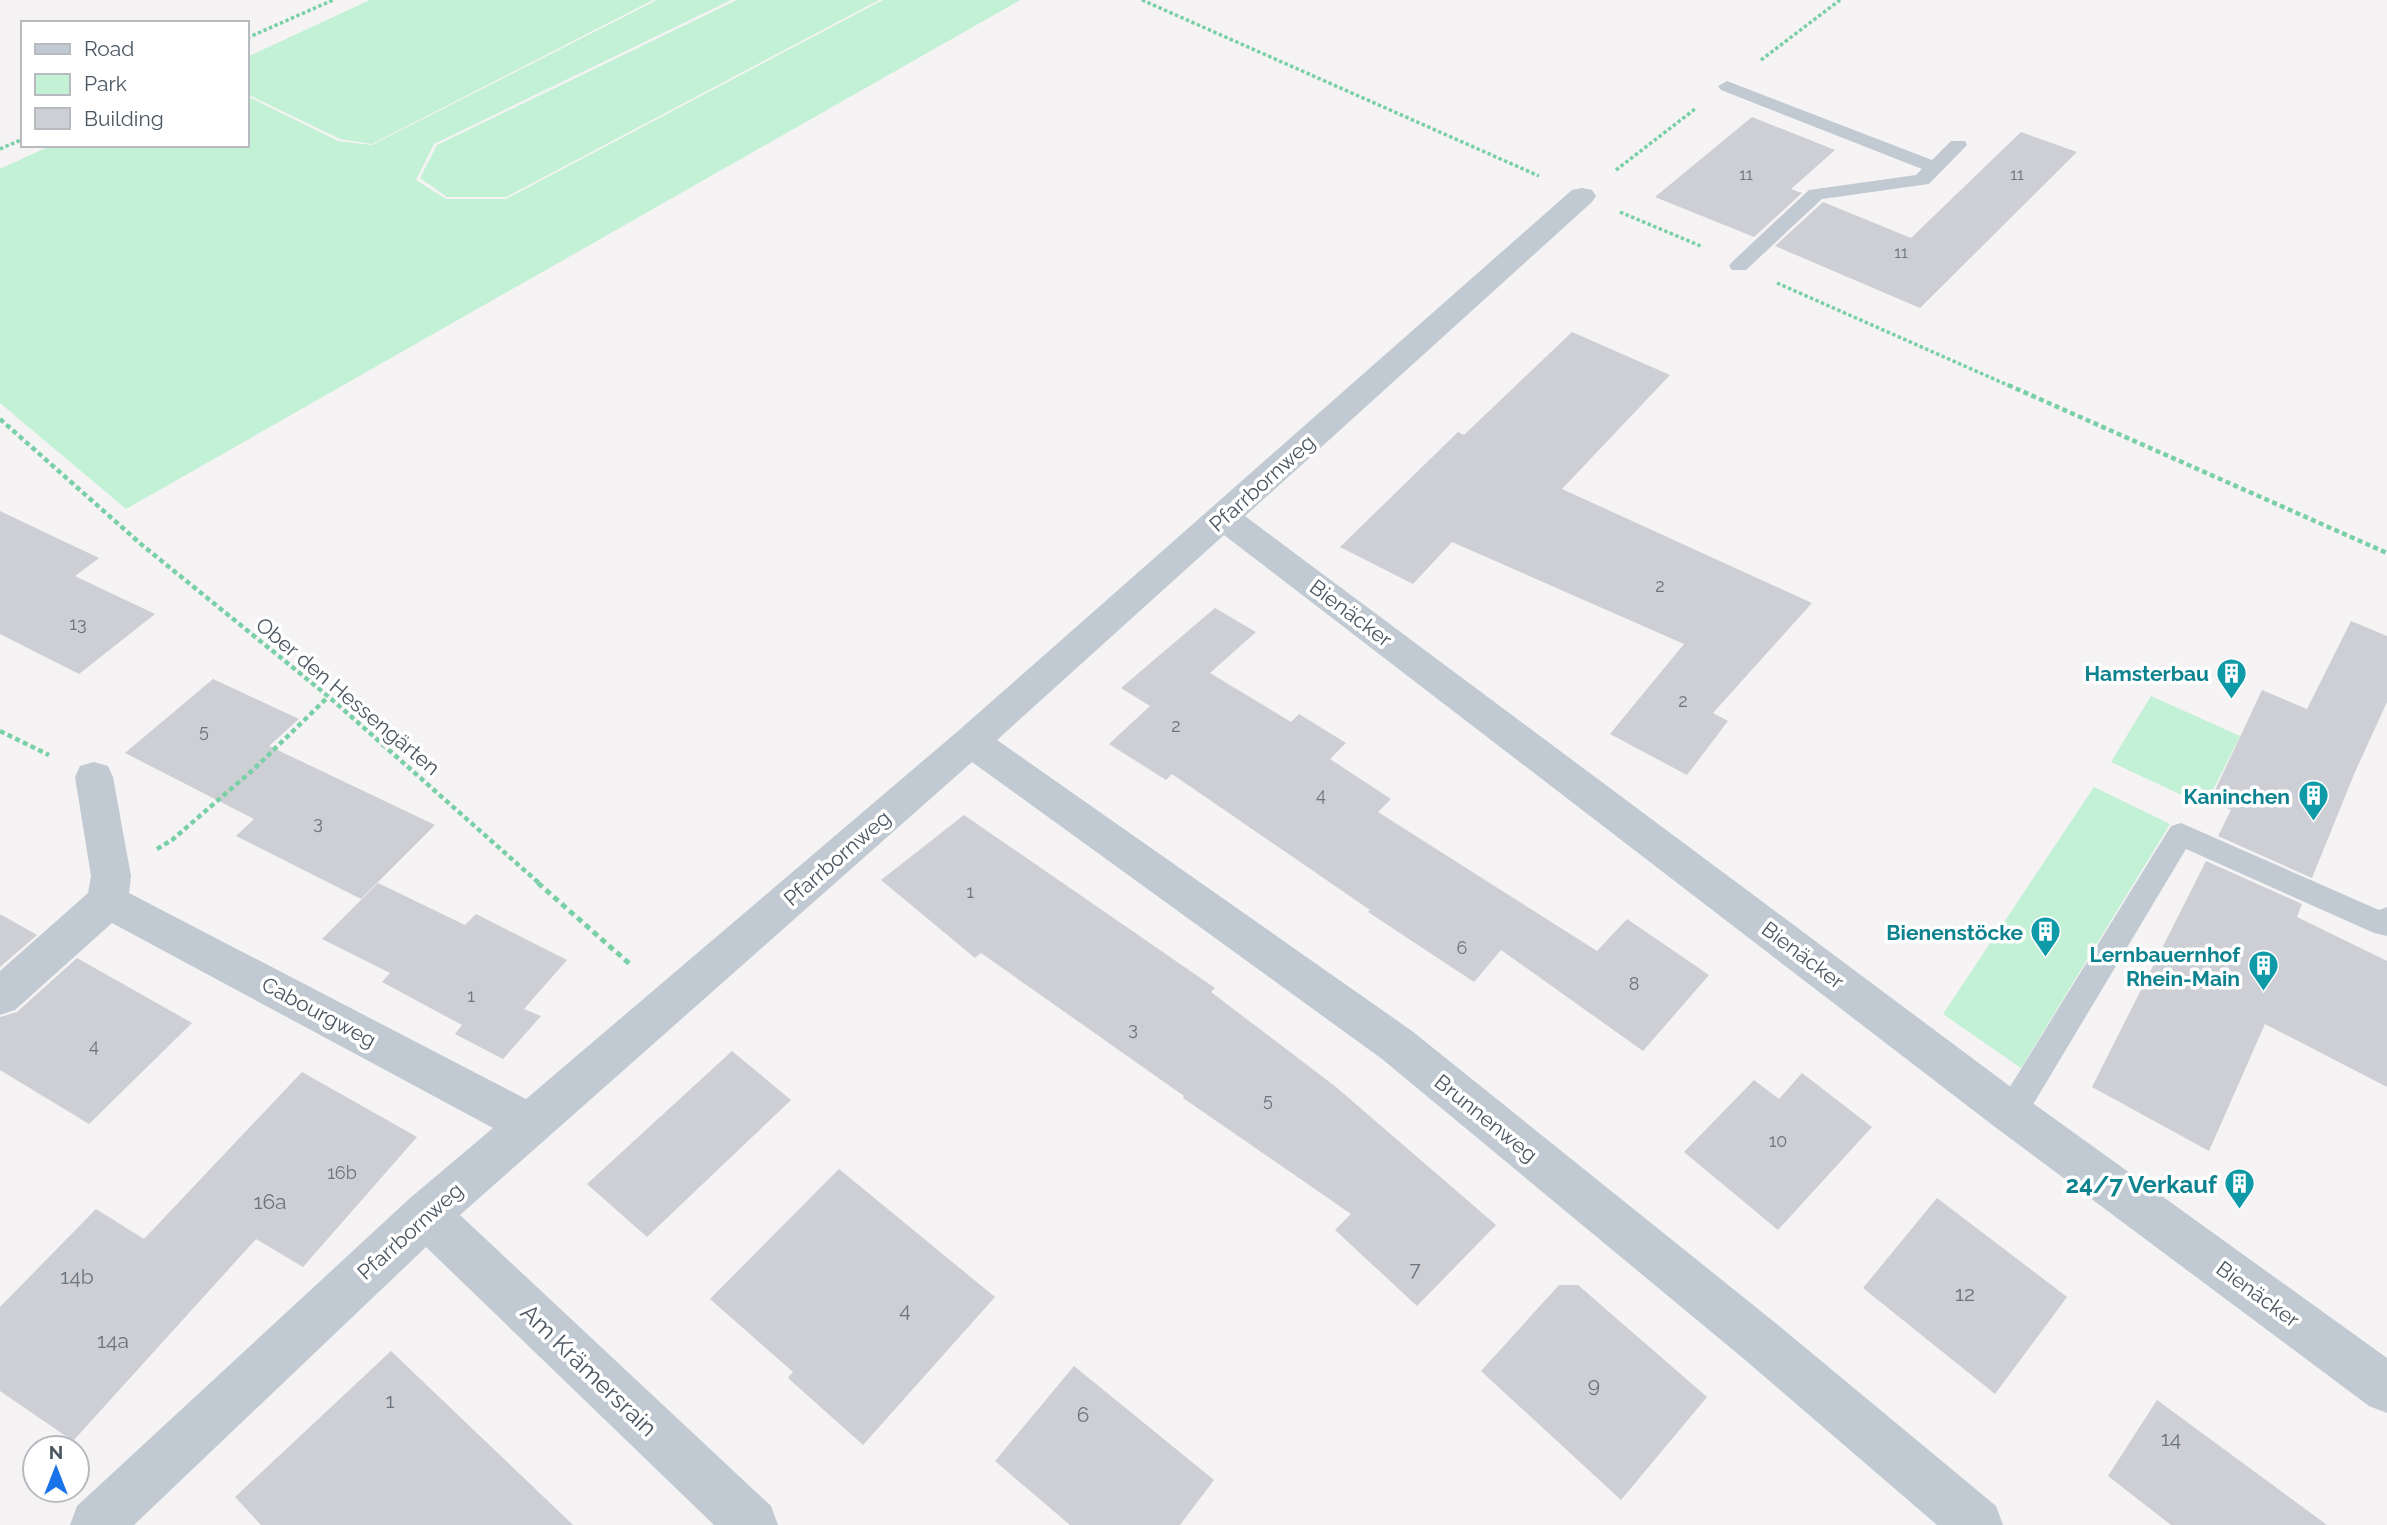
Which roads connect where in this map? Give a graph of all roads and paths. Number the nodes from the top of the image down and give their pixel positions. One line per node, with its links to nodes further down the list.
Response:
1 (333, 0): 3 (path)
2 (1143, 0): 9 (path)
3 (248, 38)
4 (1727, 86): 8 (lane)
5 (21, 139): 7 (path)
6 (1958, 145): 8 (lane)
7 (0, 149)
8 (1935, 168): 10 (lane)
9 (1582, 196): 10 (path); 12 (street, Pfarrbornweg)
10 (1738, 266): 13 (path)
11 (0, 419): 14 (path, Ober den Hessengärten)
12 (1224, 517): 15 (street, Pfarrbornweg); 21 (street, Bienäcker)
13 (2387, 553)
14 (328, 696): 17 (path); 20 (path, Ober den Hessengärten)
15 (971, 741): 20 (street, Pfarrbornweg); 27 (street, Brunnenweg)
16 (94, 777): 17 (street)
17 (109, 888): 19 (street); 22 (street, Cabourgweg)
18 (2387, 919): 21 (lane)
19 (0, 997)
20 (673, 1000): 22 (street, Pfarrbornweg)
21 (2011, 1112): 24 (street, Bienäcker)
22 (530, 1124): 23 (street, Pfarrbornweg)
23 (426, 1215): 25 (street, Pfarrbornweg); 26 (street, Am Krämersrain)
24 (2387, 1388)
25 (96, 1525)
26 (752, 1525)
27 (1977, 1525)

